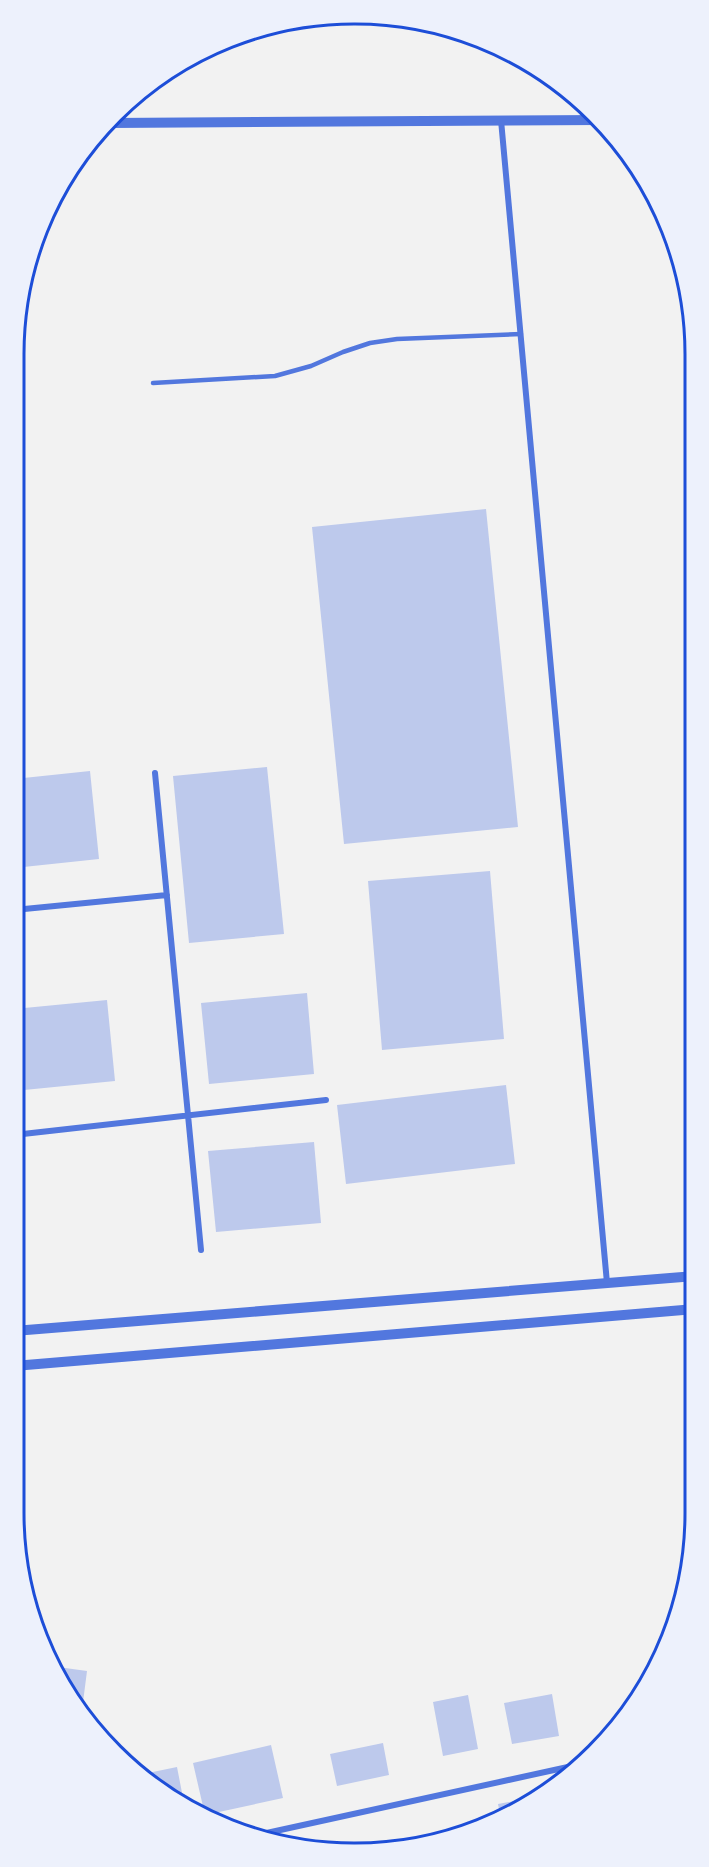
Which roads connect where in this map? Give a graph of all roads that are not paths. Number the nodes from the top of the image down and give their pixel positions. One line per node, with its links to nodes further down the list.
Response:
1 (501, 120): 2 (street); 3 (street); 4 (street)
2 (587, 120)
3 (119, 123)
4 (521, 334): 5 (lane); 14 (street)
5 (153, 383)
6 (155, 773): 7 (street)
7 (167, 896): 8 (street); 10 (street)
8 (24, 909)
9 (326, 1100): 10 (street)
10 (188, 1116): 11 (street); 12 (street)
11 (24, 1134)
12 (201, 1251)
13 (685, 1277): 14 (street)
14 (608, 1283): 16 (street)
15 (685, 1310): 17 (street)
16 (24, 1330)
17 (24, 1365)
18 (564, 1768): 19 (street)
19 (270, 1832)

